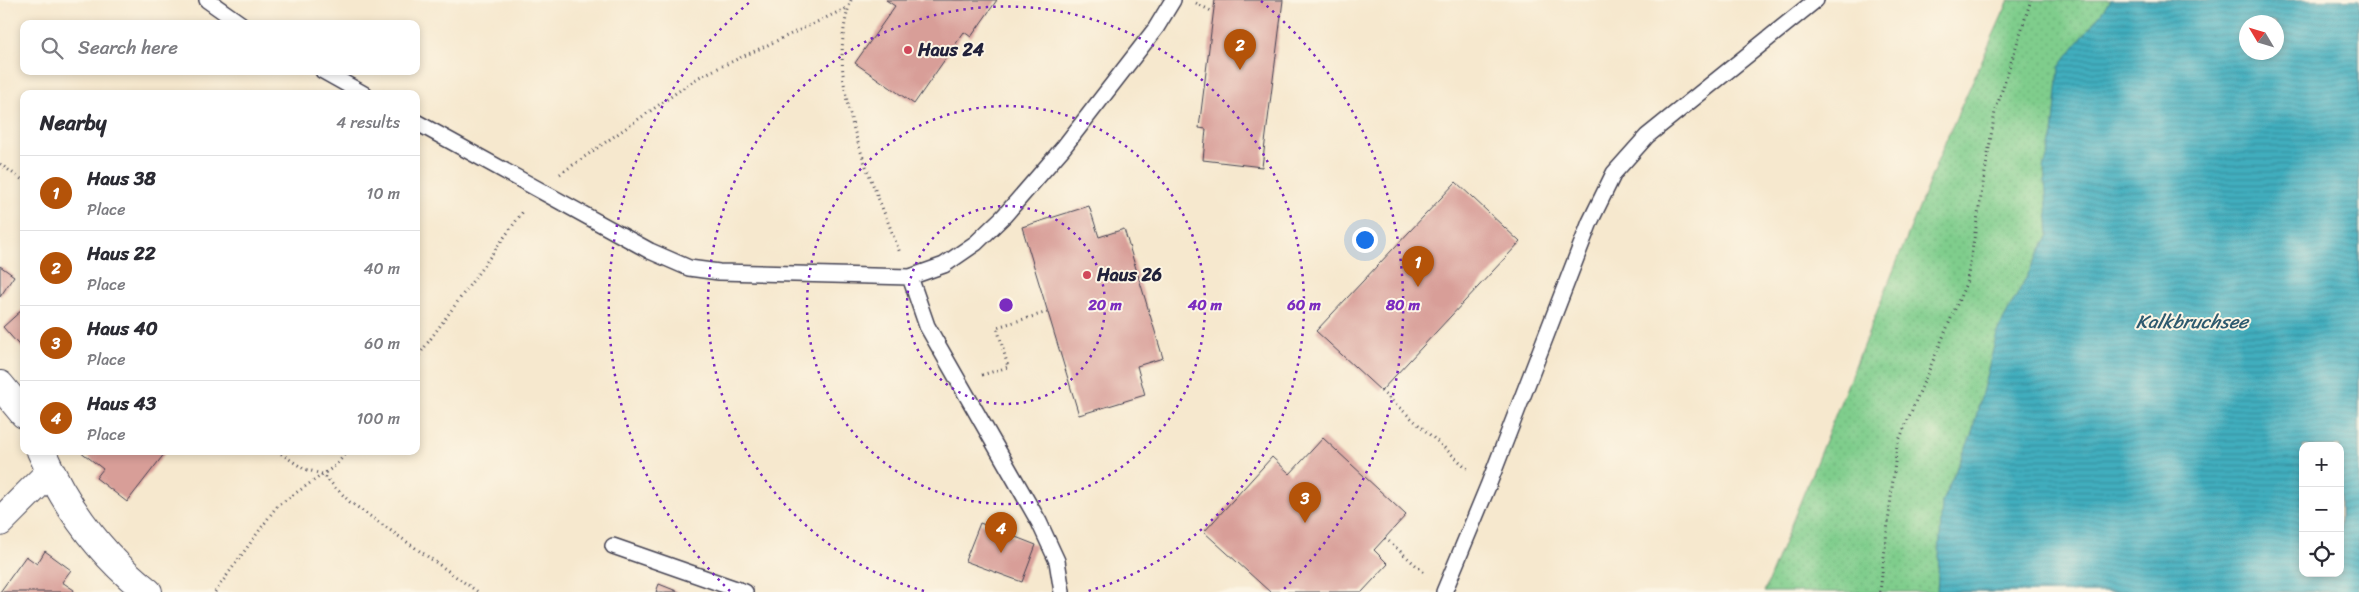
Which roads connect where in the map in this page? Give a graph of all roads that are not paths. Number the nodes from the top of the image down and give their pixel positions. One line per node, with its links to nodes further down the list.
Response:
1 (207, 0): 4 (lane)
2 (1173, 0): 8 (lane)
3 (1816, 0): 14 (lane)
4 (235, 20)
5 (330, 75): 6 (lane)
6 (357, 90)
7 (420, 124): 8 (lane)
8 (910, 276): 17 (lane)
9 (0, 385): 10 (street)
10 (20, 409)
11 (46, 462): 12 (street); 15 (street)
12 (0, 522)
13 (613, 546): 16 (lane)
14 (1444, 591)
15 (148, 592)
16 (745, 592)
17 (1062, 592)

